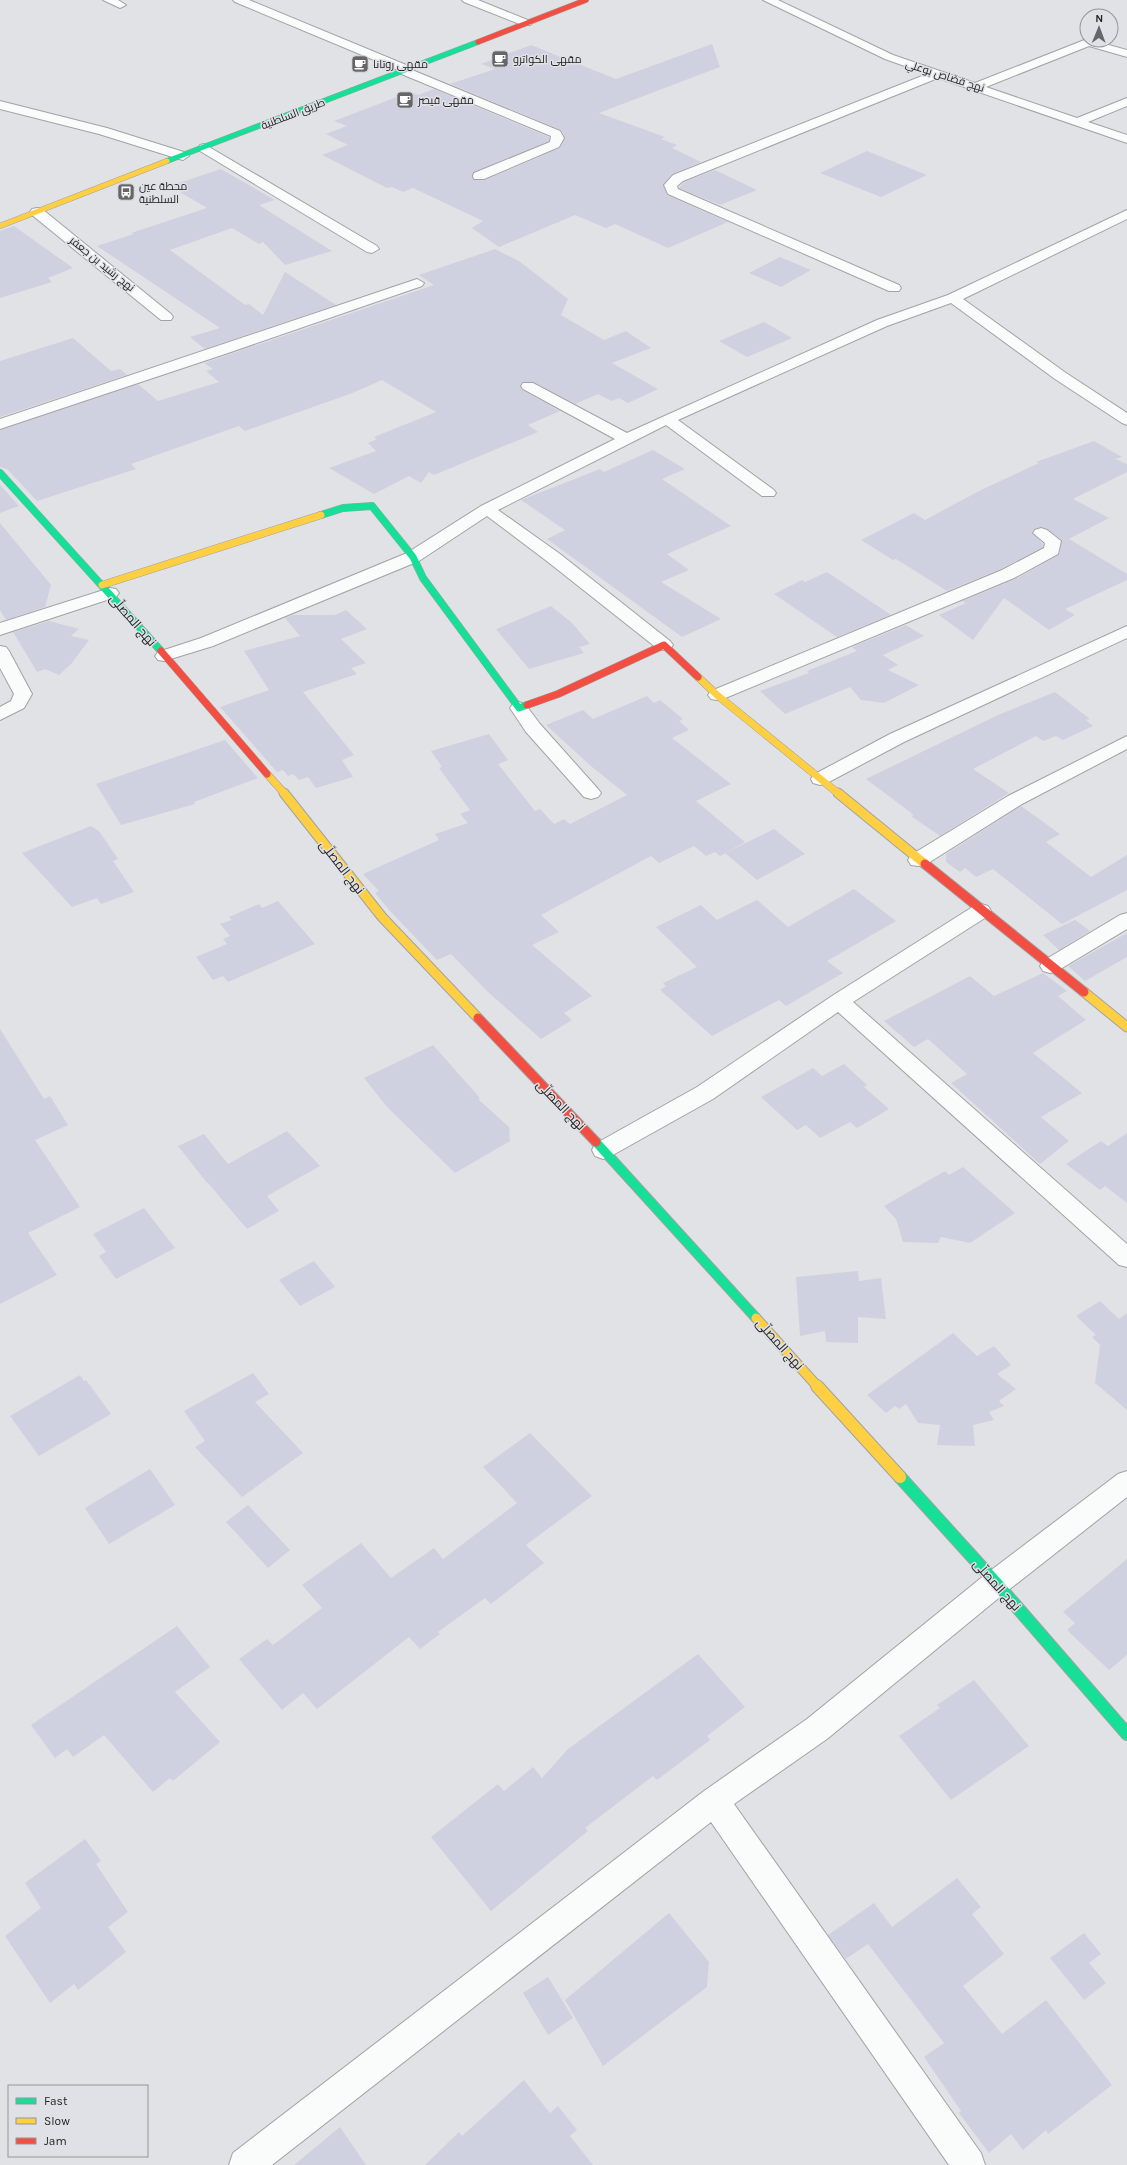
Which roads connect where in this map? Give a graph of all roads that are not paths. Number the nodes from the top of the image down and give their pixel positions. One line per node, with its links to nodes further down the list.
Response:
1 (109, 0): 6 (street)
2 (239, 0): 9 (street)
3 (468, 0): 7 (street)
4 (586, 0): 7 (street, طريق السلطنية)
5 (769, 0): 10 (street, نهج قصّاص بوعلي)
6 (120, 5)
7 (526, 23): 9 (street, طريق السلطنية)
8 (1127, 54): 11 (street)
9 (405, 70): 16 (street, طريق السلطنية); 18 (street)
10 (937, 74): 11 (street, نهج قصّاص بوعلي); 24 (street)
11 (977, 86): 14 (street, نهج قصّاص بوعلي)
12 (1127, 102): 14 (street)
13 (0, 105): 17 (street)
14 (1079, 121): 15 (street, نهج قصّاص بوعلي)
15 (1127, 139)
16 (204, 148): 17 (street, طريق السلطنية); 22 (street)
17 (183, 156): 19 (street, طريق السلطنية)
18 (479, 176)
19 (37, 212): 21 (street, طريق السلطنية); 26 (street, نهج رشيد بن جعفر)
20 (1127, 214): 25 (street)
21 (0, 226)
22 (372, 249)
23 (417, 283): 30 (street)
24 (894, 288)
25 (953, 298): 28 (street); 29 (street)
26 (166, 317)
27 (528, 386): 31 (street)
28 (667, 419): 31 (street); 33 (street)
29 (1127, 420)
30 (0, 424)
31 (626, 439): 34 (street)
32 (0, 473): 37 (street, نهج المصلّى)
33 (768, 493)
34 (487, 509): 36 (street); 40 (street)
35 (1041, 533): 43 (street)
36 (413, 557): 37 (street); 42 (street); 44 (street)
37 (106, 589): 38 (street); 42 (street, نهج المصلّى)
38 (0, 630)
39 (1127, 631): 47 (street)
40 (664, 646): 43 (street); 44 (street)
41 (0, 651): 45 (street)
42 (164, 656): 55 (street, نهج المصلّى)
43 (717, 694): 47 (street)
44 (519, 708): 48 (street)
45 (0, 714)
46 (1127, 742): 49 (street)
47 (820, 779): 49 (street)
48 (591, 793)
49 (918, 860): 50 (street)
50 (981, 911): 52 (street); 53 (street)
51 (1127, 920): 52 (street)
52 (1050, 966): 54 (street)
53 (839, 1001): 55 (street); 56 (street)
54 (1127, 1027)
55 (603, 1150): 58 (street, نهج المصلّى)
56 (1127, 1258)
57 (1127, 1482): 58 (street)
58 (996, 1583): 59 (street, نهج المصلّى); 60 (street)
59 (1127, 1734)
60 (714, 1801): 61 (street); 62 (street)
61 (245, 2165)
62 (969, 2165)

